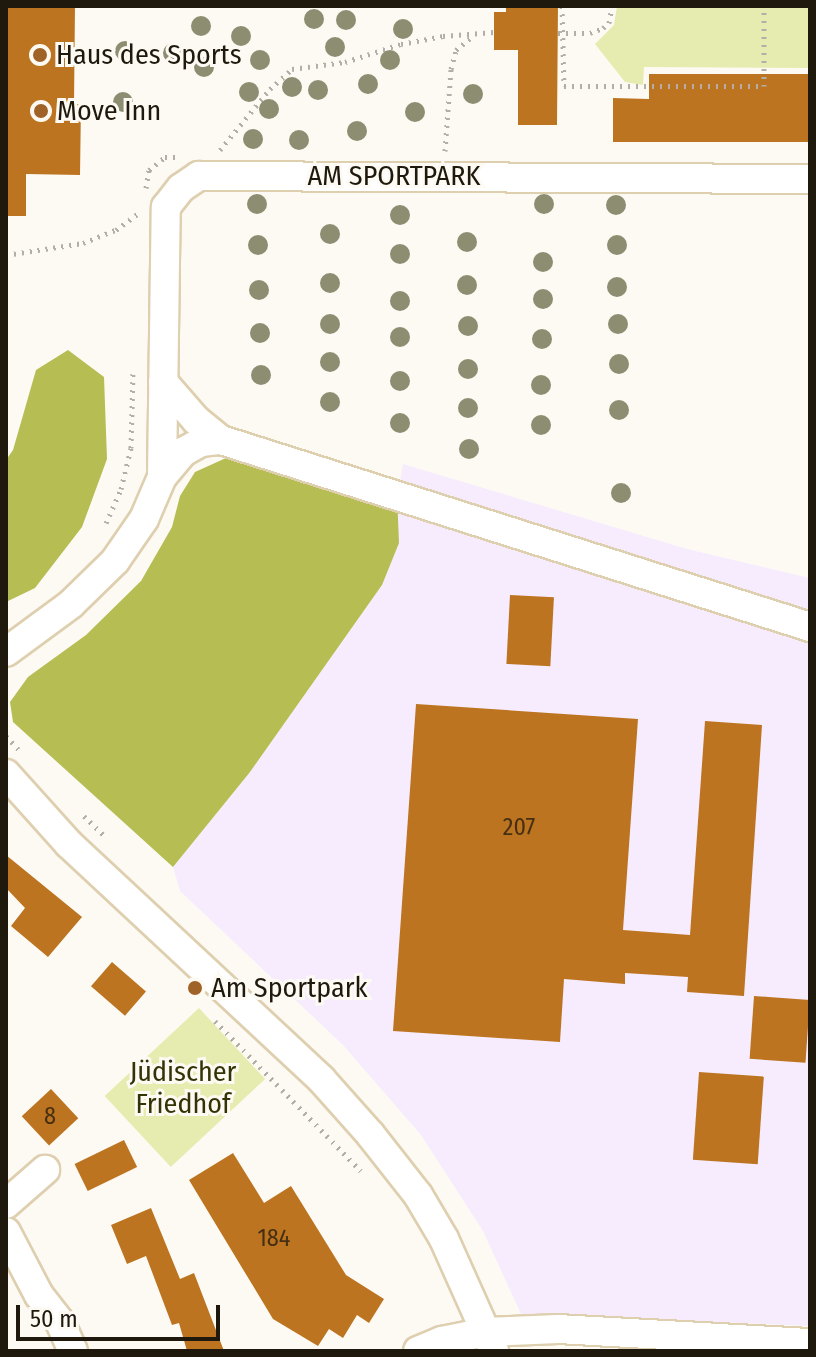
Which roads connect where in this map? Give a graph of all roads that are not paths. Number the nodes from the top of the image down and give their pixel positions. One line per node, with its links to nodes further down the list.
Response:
1 (810, 179): 2 (street, AM SPORTPARK)
2 (163, 382): 3 (street); 4 (street, AM SPORTPARK)
3 (221, 440): 4 (street, AM SPORTPARK); 5 (street)
4 (162, 477): 6 (street, AM SPORTPARK)
5 (810, 627)
6 (6, 652)
7 (6, 774): 11 (street)
8 (45, 1170): 9 (street)
9 (6, 1204)
10 (6, 1232): 14 (street)
11 (490, 1342): 13 (street); 15 (street)
12 (810, 1343): 13 (street)
13 (729, 1344)
14 (73, 1351)
15 (418, 1351)

